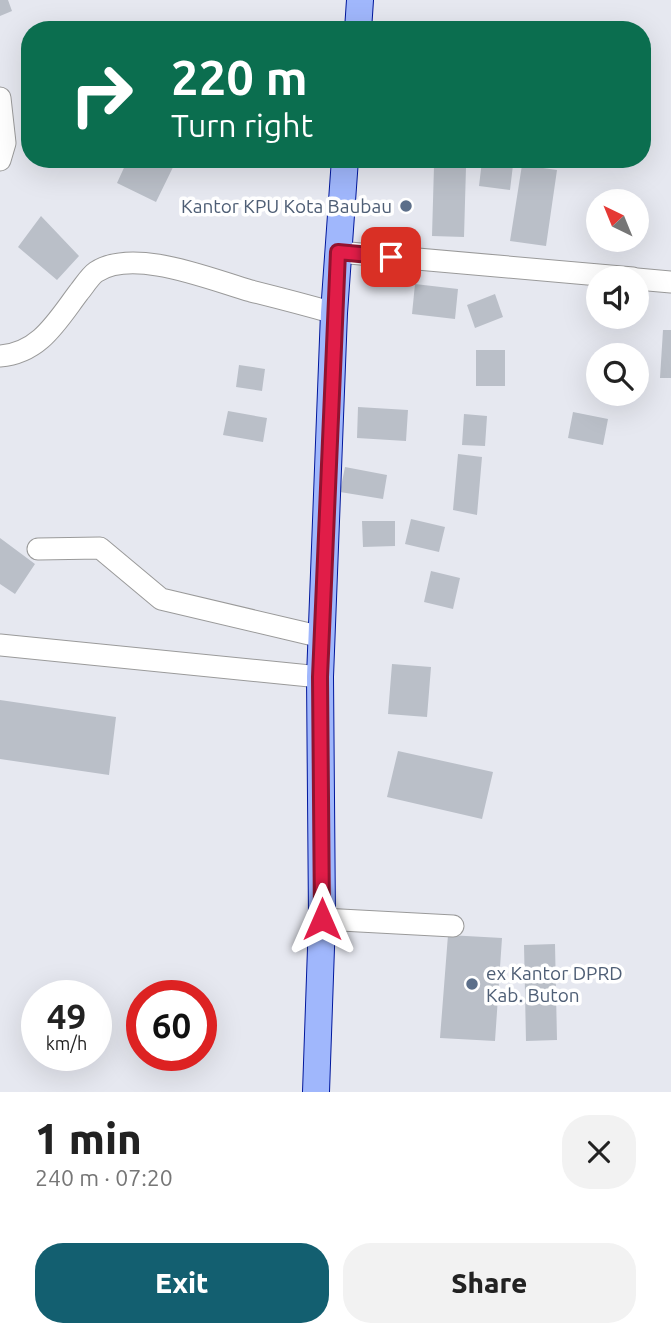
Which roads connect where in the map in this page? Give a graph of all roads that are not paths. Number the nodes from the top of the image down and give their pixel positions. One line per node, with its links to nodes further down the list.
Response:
1 (360, 0): 2 (main road)
2 (359, 21)
3 (0, 98): 4 (street)
4 (0, 160)
5 (344, 168): 6 (main road)
6 (338, 252): 7 (street); 10 (main road)
7 (586, 274)
8 (649, 280): 9 (street)
9 (671, 282)
10 (334, 313): 11 (street); 13 (main road)
11 (0, 356)
12 (38, 549): 13 (street)
13 (322, 638): 15 (main road)
14 (0, 645): 15 (street)
15 (320, 677): 16 (main road)
16 (322, 919): 17 (street); 18 (main road)
17 (453, 926)
18 (316, 1092)

